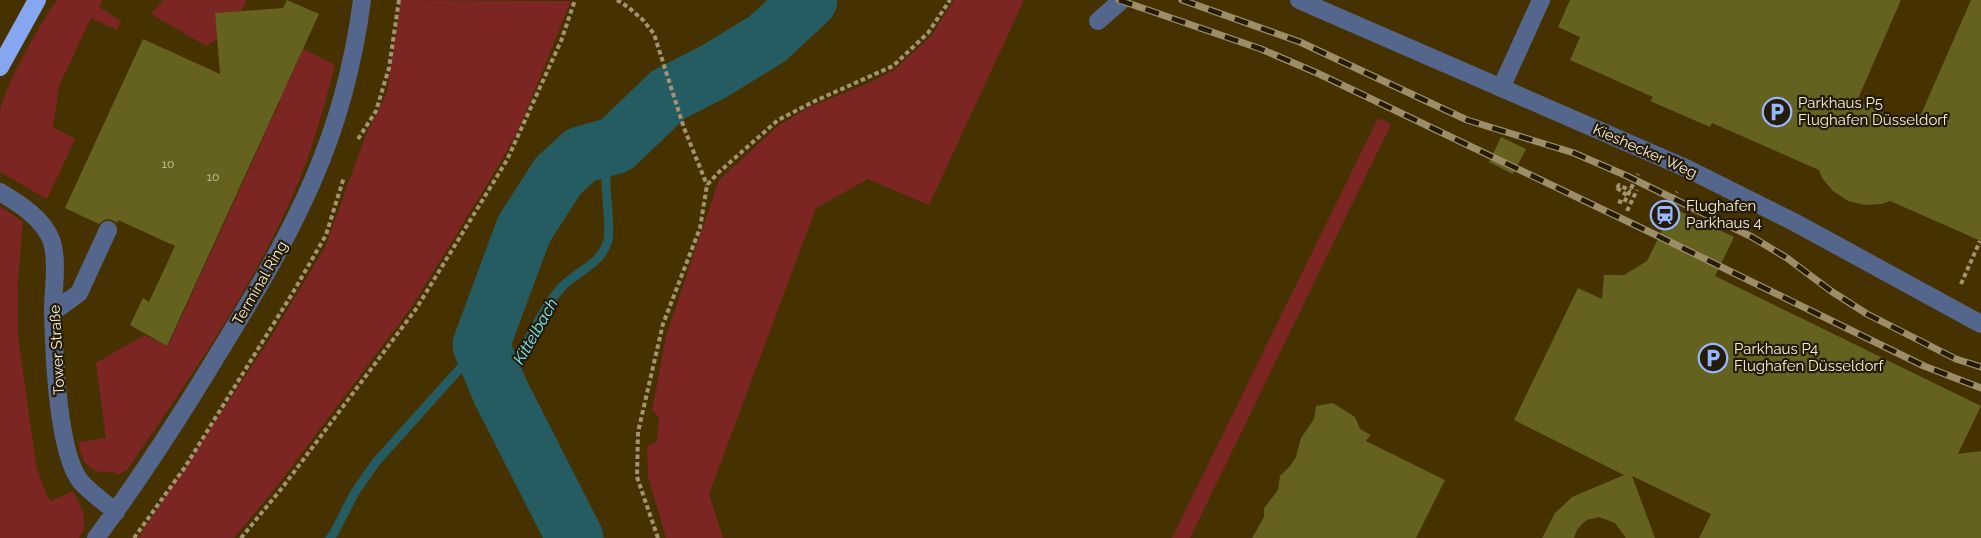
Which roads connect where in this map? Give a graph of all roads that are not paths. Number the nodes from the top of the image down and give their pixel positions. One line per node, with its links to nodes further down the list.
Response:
1 (37, 0): 7 (highway)
2 (362, 0): 13 (street, Terminal Ring)
3 (1122, 0): 6 (street)
4 (1540, 0): 8 (street)
5 (1308, 2): 8 (street, Kieshecker Weg)
6 (1098, 21)
7 (0, 67)
8 (1501, 88): 12 (street, Kieshecker Weg)
9 (0, 192): 11 (street, Tower Straße)
10 (108, 230): 11 (street)
11 (53, 312): 13 (street, Tower Straße)
12 (1981, 324)
13 (116, 512): 14 (street, Terminal Ring)
14 (96, 538)

